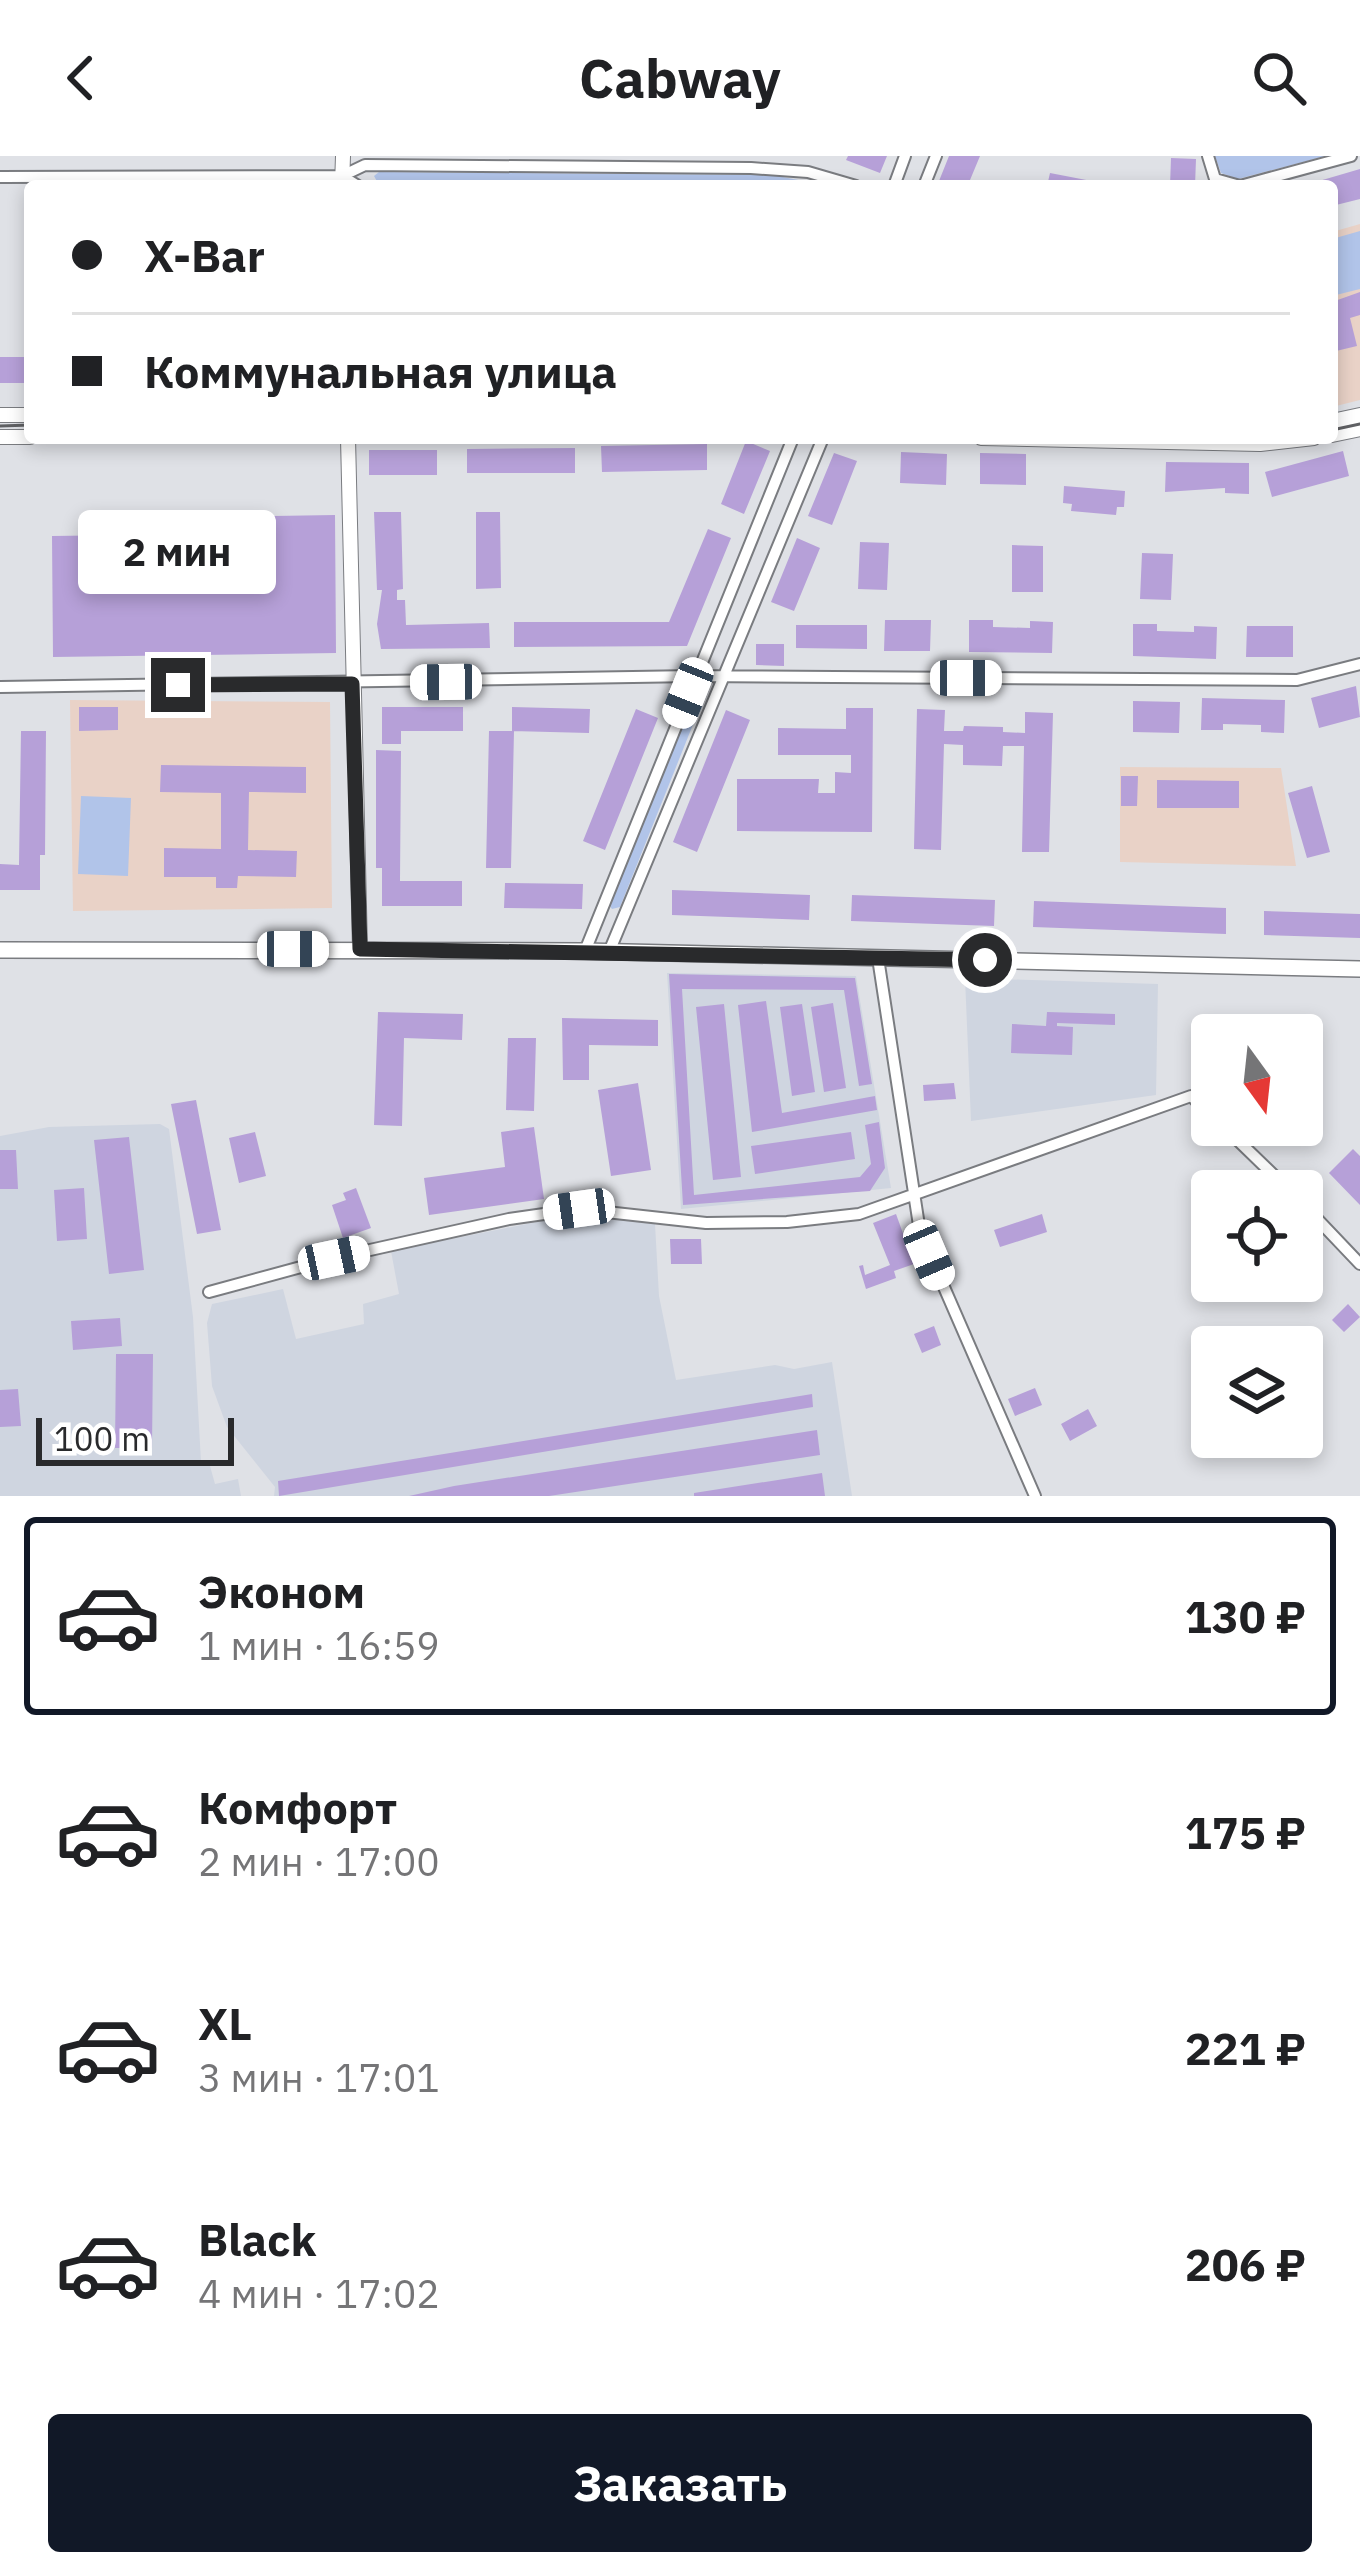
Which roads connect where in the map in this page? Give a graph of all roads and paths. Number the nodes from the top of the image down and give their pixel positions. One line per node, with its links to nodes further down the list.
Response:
1 (1352, 156): 6 (street)
2 (0, 177): 3 (street)
3 (256, 180)
4 (343, 180): 5 (street)
5 (835, 180)
6 (1252, 180)
7 (348, 444): 13 (street)
8 (791, 444): 11 (street)
9 (821, 444): 12 (street)
10 (1360, 664): 12 (street)
11 (695, 676): 12 (street); 13 (street); 17 (street)
12 (724, 676): 18 (street)
13 (352, 684): 14 (street); 15 (street)
14 (0, 687)
15 (360, 949): 16 (main road); 17 (main road)
16 (0, 950)
17 (585, 951): 18 (main road)
18 (610, 952): 19 (main road)
19 (878, 958): 20 (main road); 24 (street)
20 (1360, 969)
21 (1191, 1096): 24 (street)
22 (1244, 1146): 23 (street)
23 (1268, 1170)
24 (912, 1197): 27 (street); 28 (street)
25 (1323, 1225): 26 (street)
26 (1360, 1264)
27 (209, 1292)
28 (1035, 1496)

